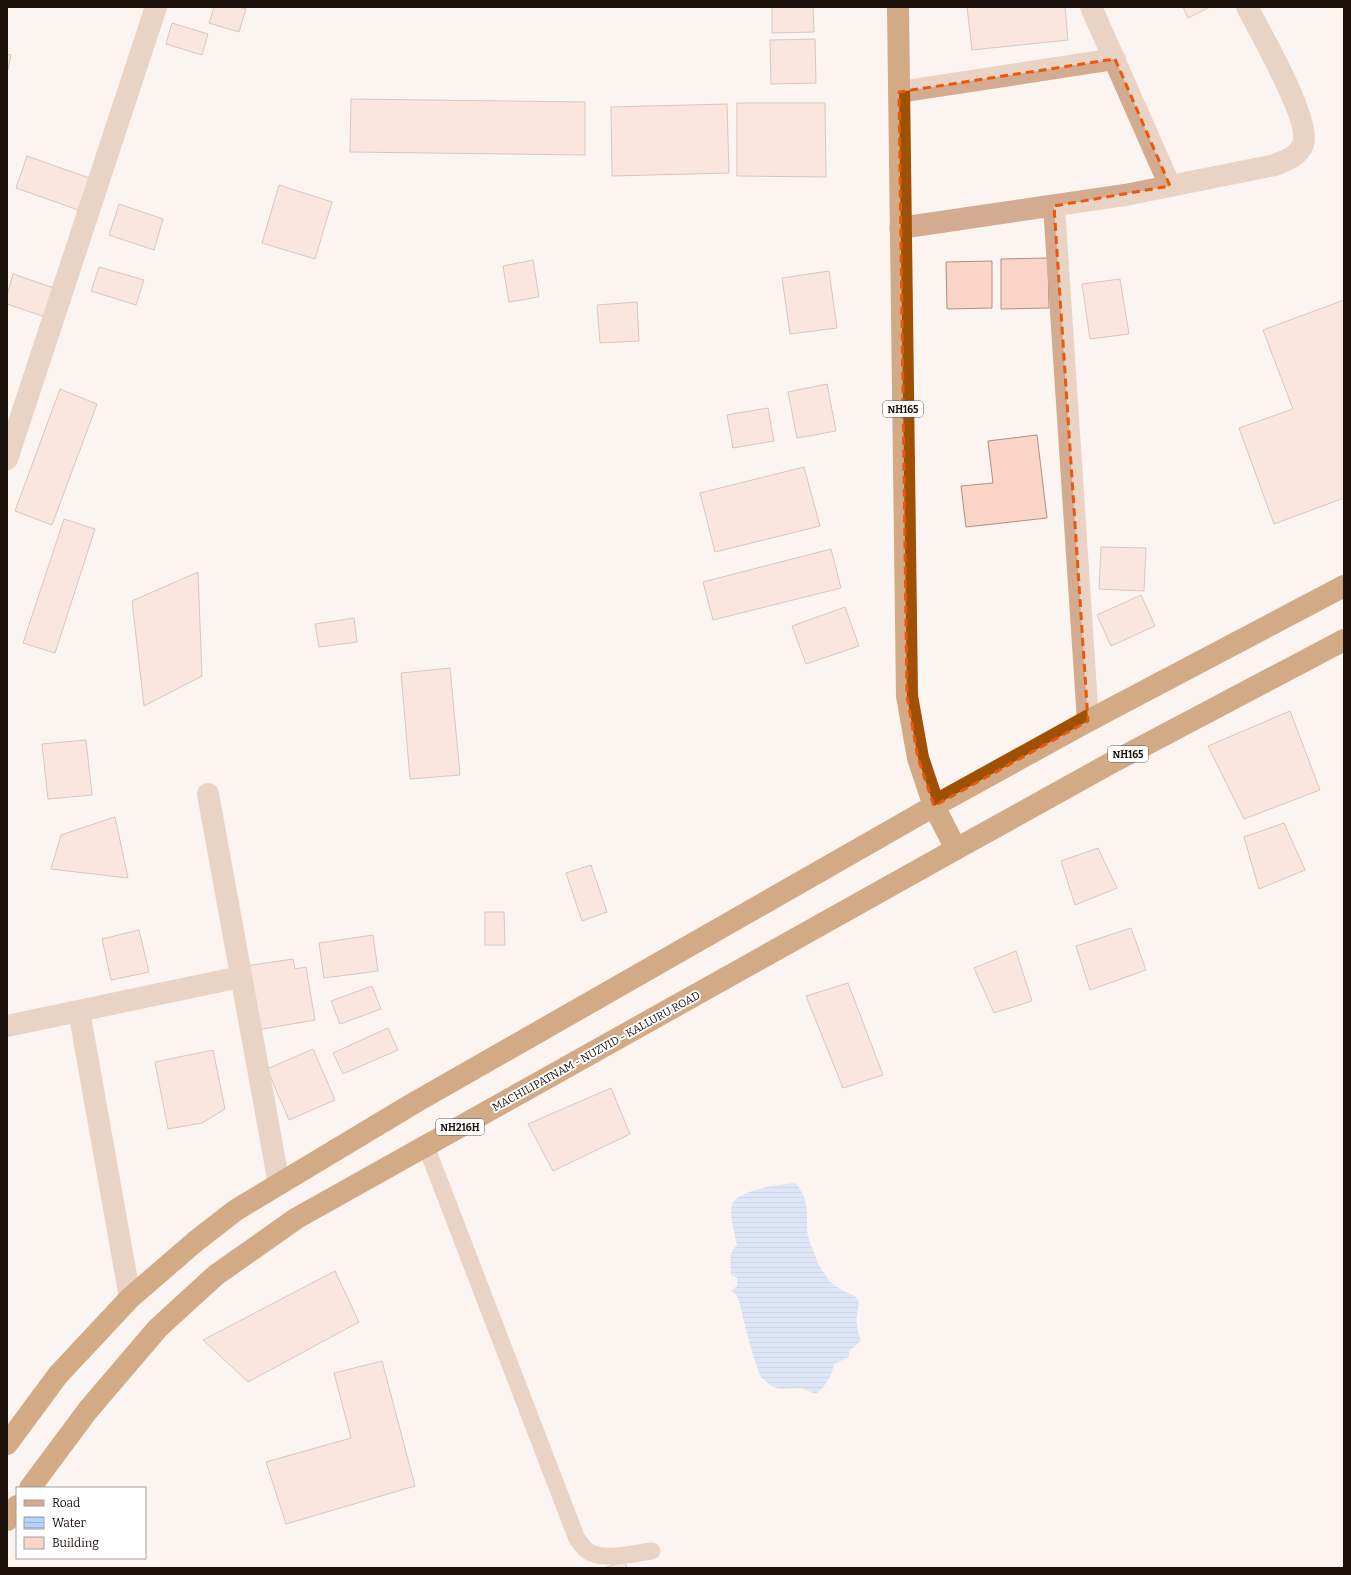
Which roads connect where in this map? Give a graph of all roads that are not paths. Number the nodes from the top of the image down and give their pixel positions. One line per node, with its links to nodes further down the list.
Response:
1 (156, 7): 10 (street)
2 (898, 7): 6 (highway, NH165)
3 (1091, 7): 5 (street)
4 (1247, 7): 7 (street)
5 (1115, 59): 6 (street); 7 (street)
6 (899, 92): 9 (highway, NH165)
7 (1170, 186): 8 (street)
8 (1054, 206): 9 (street); 13 (street)
9 (900, 228): 15 (highway, NH165)
10 (7, 459)
11 (1344, 586): 13 (highway)
12 (1344, 640): 16 (highway, NH165)
13 (1088, 721): 15 (highway)
14 (208, 794): 17 (street)
15 (934, 806): 16 (highway, NH165); 21 (highway)
16 (956, 849): 20 (highway, MACHILIPATNAM - NUZVID - KALLURU ROAD / NH216H)
17 (240, 977): 18 (street); 21 (street)
18 (79, 1011): 19 (street); 22 (street)
19 (7, 1026)
20 (426, 1146): 24 (highway, MACHILIPATNAM - NUZVID - KALLURU ROAD / NH216H); 27 (lane)
21 (279, 1184): 22 (highway)
22 (130, 1298): 23 (highway)
23 (7, 1444)
24 (31, 1487)
25 (16, 1507): 26 (highway)
26 (7, 1520)
27 (652, 1551)

